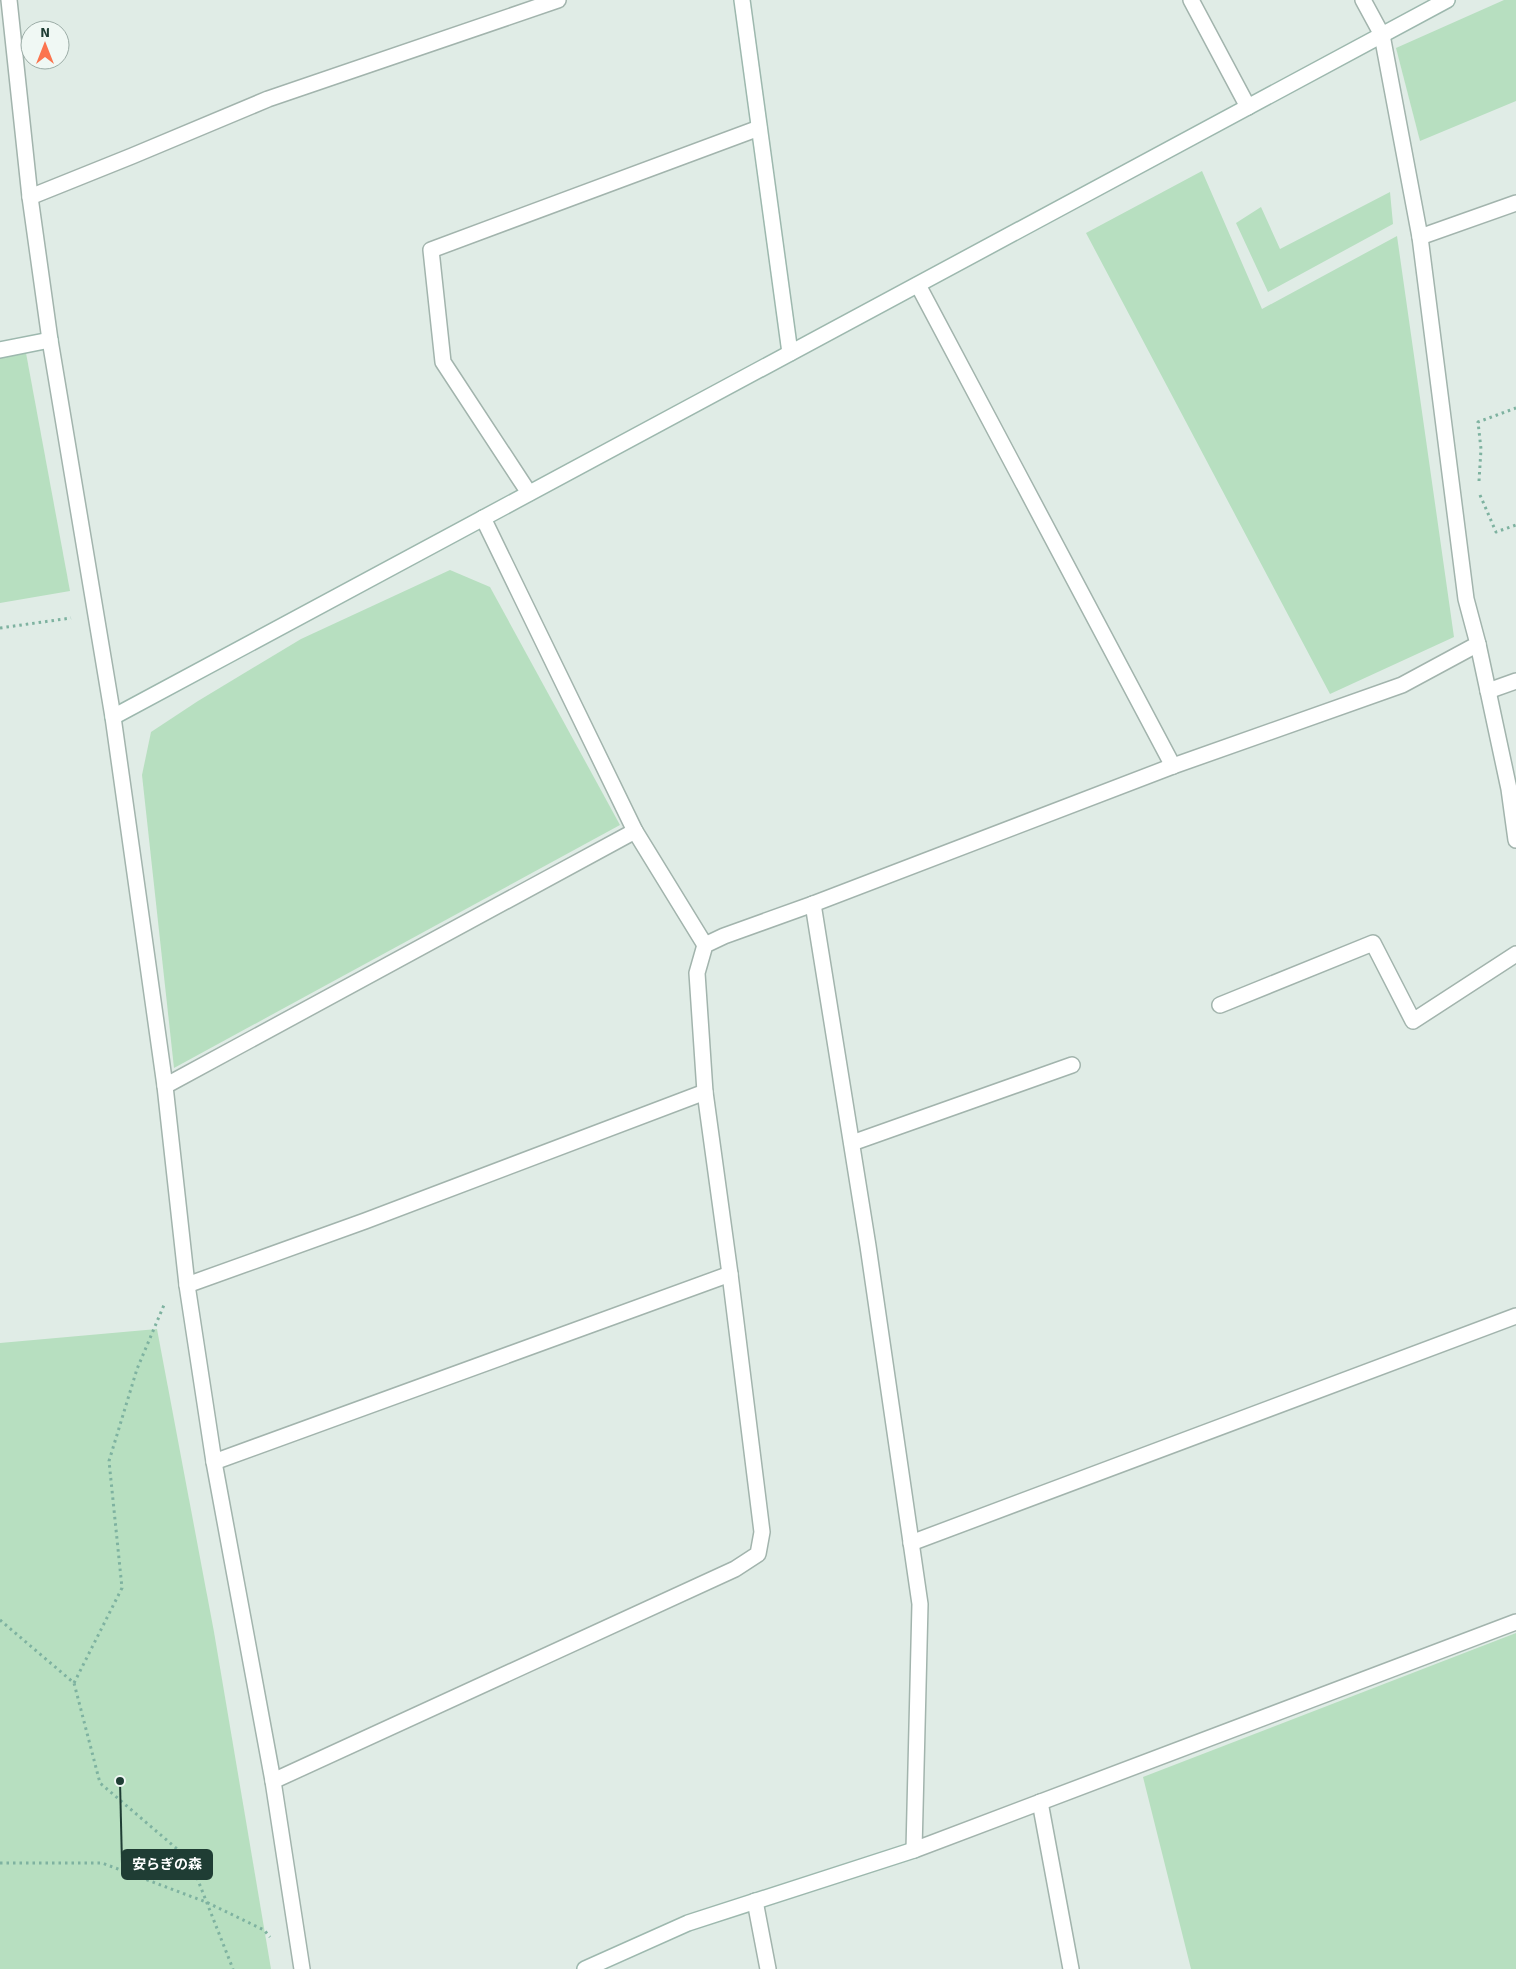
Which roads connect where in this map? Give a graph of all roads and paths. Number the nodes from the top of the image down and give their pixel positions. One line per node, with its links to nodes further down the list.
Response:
1 (9, 0): 10 (street)
2 (558, 0): 10 (street)
3 (742, 0): 9 (street)
4 (1191, 0): 8 (street)
5 (1363, 0): 7 (street)
6 (1447, 0): 7 (street)
7 (1382, 35): 8 (street); 12 (street)
8 (1248, 107): 13 (street)
9 (759, 128): 16 (street); 17 (street)
10 (30, 197): 14 (street)
11 (1516, 203): 12 (street)
12 (1420, 237): 21 (street)
13 (918, 284): 16 (street); 25 (street)
14 (50, 340): 15 (street); 24 (street)
15 (0, 350)
16 (790, 353): 17 (street)
17 (529, 493): 18 (street)
18 (483, 518): 24 (street); 26 (street)
19 (79, 617): 20 (path)
20 (0, 628)
21 (1478, 644): 23 (street); 25 (street)
22 (1516, 682): 23 (street)
23 (1488, 692): 27 (street)
24 (113, 717): 33 (street)
25 (1173, 766): 28 (street)
26 (635, 830): 29 (street); 33 (street)
27 (1516, 840)
28 (813, 904): 29 (street); 35 (street)
29 (704, 945): 34 (street)
30 (1516, 954): 31 (street)
31 (1220, 1005)
32 (1072, 1065): 35 (street)
33 (165, 1086): 37 (street)
34 (704, 1092): 36 (street); 37 (street)
35 (852, 1143): 41 (street)
36 (730, 1274): 40 (street); 45 (street)
37 (187, 1285): 40 (street)
38 (166, 1300): 44 (path)
39 (1516, 1316): 41 (street)
40 (214, 1462): 45 (street)
41 (911, 1543): 47 (street)
42 (0, 1620): 44 (path)
43 (1516, 1622): 46 (street)
44 (74, 1683): 50 (path)
45 (273, 1781): 53 (street)
46 (1040, 1802): 47 (street); 56 (street)
47 (914, 1850): 49 (street)
48 (0, 1863): 50 (path)
49 (756, 1901): 54 (street); 55 (street)
50 (206, 1902): 51 (path); 52 (path)
51 (276, 1943)
52 (233, 1969)
53 (302, 1969)
54 (585, 1969)
55 (768, 1969)
56 (1071, 1969)

